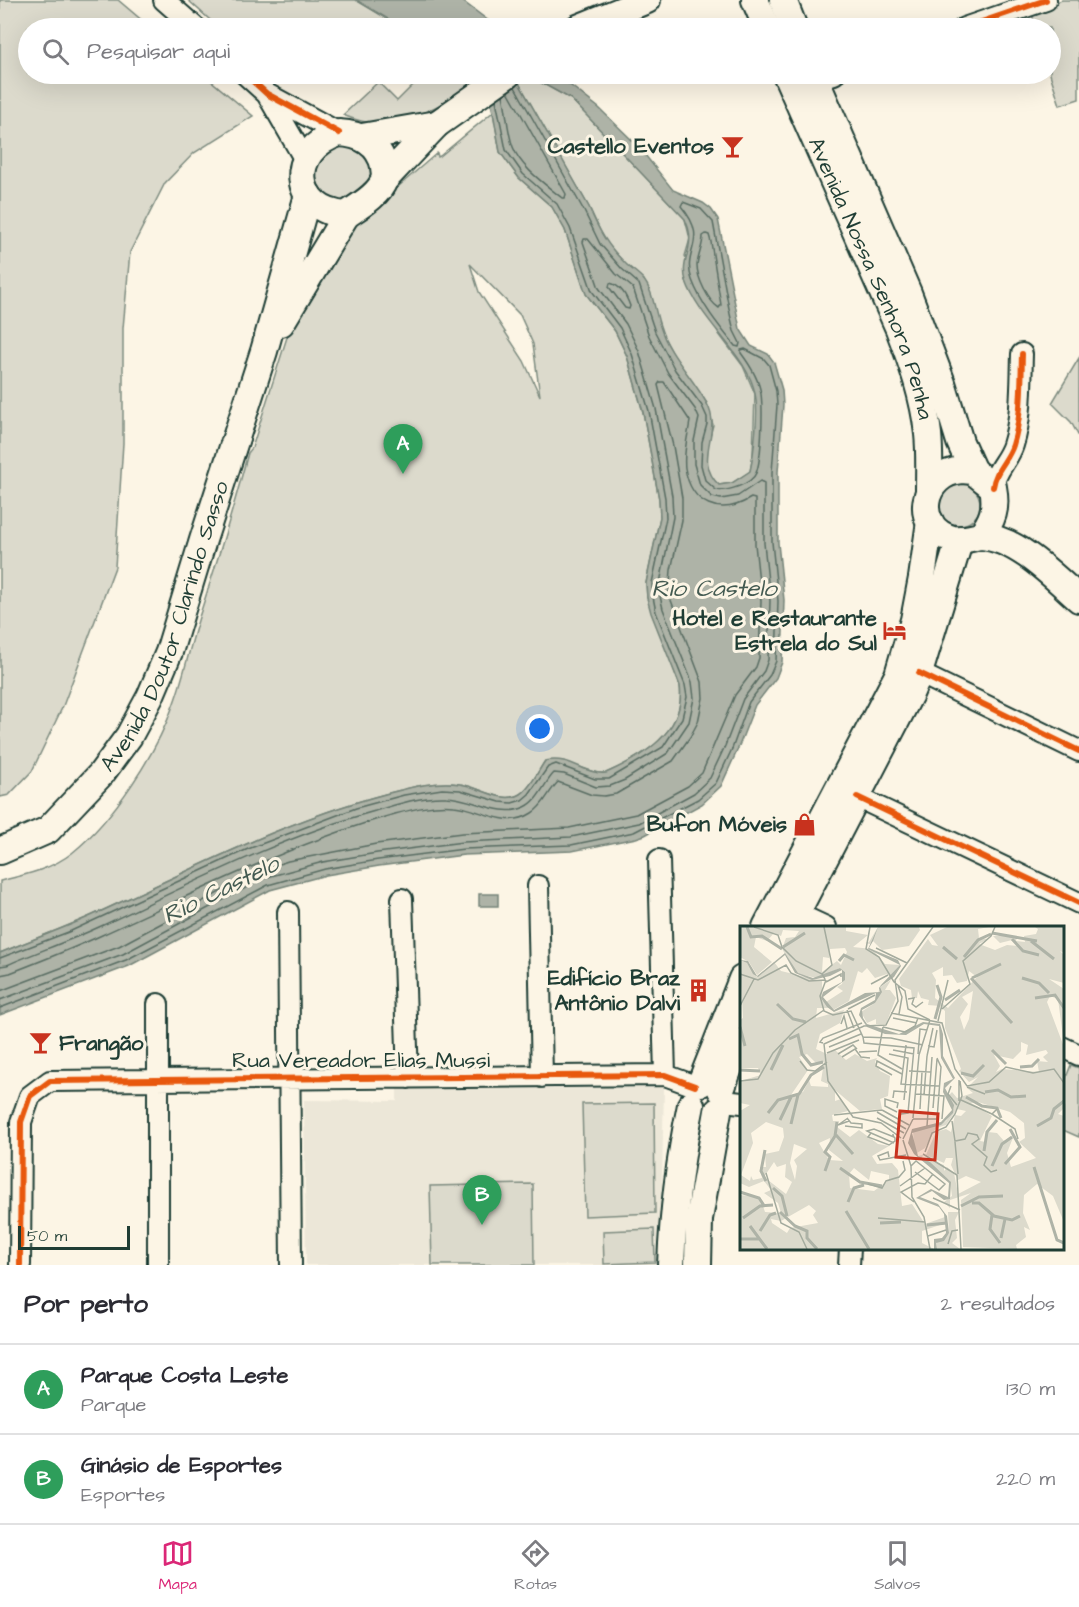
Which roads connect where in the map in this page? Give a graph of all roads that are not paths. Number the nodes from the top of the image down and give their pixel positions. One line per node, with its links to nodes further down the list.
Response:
1 (164, 0): 6 (street)
2 (647, 0): 7 (main road)
3 (755, 0): 8 (main road)
4 (783, 0): 9 (main road)
5 (1046, 0): 10 (street)
6 (185, 18)
7 (603, 18)
8 (763, 18)
9 (790, 18)
10 (993, 18)
11 (256, 84): 15 (street)
12 (494, 84): 16 (main road, Avenida Doutor Clarindo Sasso)
13 (790, 84): 25 (main road, Avenida Nossa Senhora Penha)
14 (824, 84): 24 (main road, Avenida Nossa Senhora Penha)
15 (267, 94): 17 (street); 18 (street)
16 (436, 124): 17 (main road, Avenida Doutor Clarindo Sasso); 19 (main road, Avenida Doutor Clarindo Sasso)
17 (350, 135): 18 (main road, Avenida Doutor Clarindo Sasso); 19 (main road)
18 (305, 160): 20 (main road, Avenida Doutor Clarindo Sasso)
19 (384, 180): 21 (main road, Avenida Doutor Clarindo Sasso)
20 (308, 195): 21 (main road); 22 (main road, Avenida Doutor Clarindo Sasso)
21 (346, 214): 22 (main road, Avenida Doutor Clarindo Sasso)
22 (264, 351): 33 (main road, Avenida Doutor Clarindo Sasso)
23 (1022, 354): 24 (street)
24 (987, 482): 25 (main road); 27 (main road); 28 (main road, Avenida Nossa Senhora Penha)
25 (929, 491): 26 (main road)
26 (930, 521): 27 (main road); 30 (main road)
27 (970, 538): 28 (main road); 30 (main road)
28 (1040, 565): 29 (main road)
29 (1079, 599)
30 (907, 684): 31 (street); 32 (main road); 40 (main road)
31 (1079, 751)
32 (857, 797): 37 (street); 39 (main road)
33 (0, 851)
34 (659, 860): 47 (street)
35 (538, 886): 48 (street)
36 (402, 899): 49 (street)
37 (1079, 903)
38 (288, 912): 51 (street)
39 (793, 920): 41 (street)
40 (767, 926)
41 (820, 926)
42 (740, 983): 52 (main road)
43 (158, 1004): 50 (street)
44 (740, 1034): 52 (main road)
45 (1064, 1048): 46 (street)
46 (1079, 1055)
47 (665, 1075): 48 (street, Rua Vereador Elias Mussi); 52 (street, Rua Vereador Elias Mussi)
48 (542, 1077): 49 (street, Rua Vereador Elias Mussi)
49 (408, 1078): 51 (street, Rua Vereador Elias Mussi)
50 (159, 1079): 51 (street, Rua Vereador Elias Mussi); 56 (street, Rua Vereador Elias Mussi); 57 (street)
51 (291, 1079): 58 (street)
52 (713, 1097): 53 (main road); 54 (main road)
53 (673, 1217): 54 (main road); 59 (main road)
54 (699, 1219): 60 (main road)
55 (850, 1250): 61 (street)
56 (20, 1265)
57 (158, 1265)
58 (291, 1265)
59 (672, 1265)
60 (698, 1265)
61 (849, 1265)

